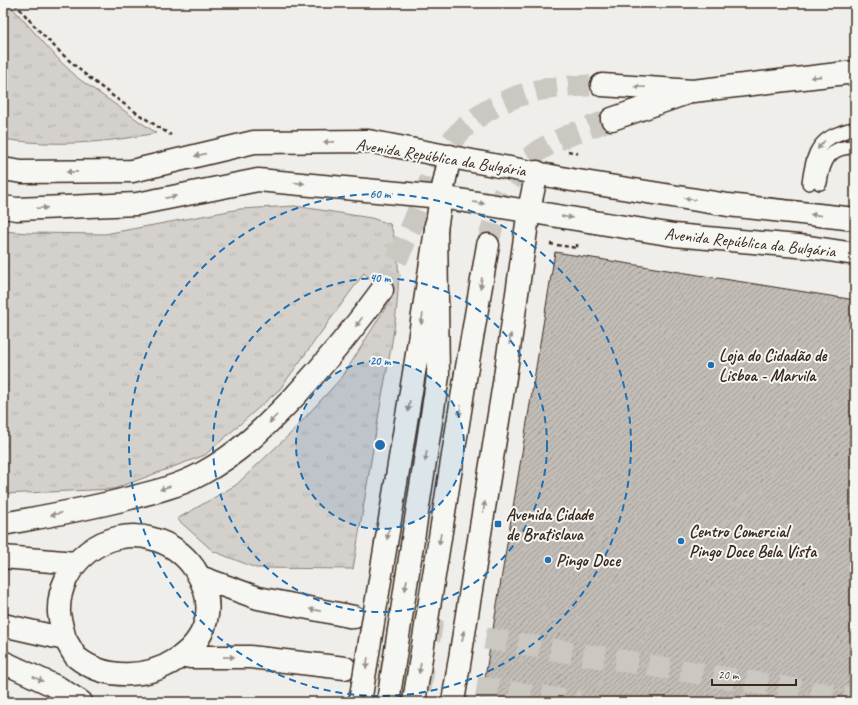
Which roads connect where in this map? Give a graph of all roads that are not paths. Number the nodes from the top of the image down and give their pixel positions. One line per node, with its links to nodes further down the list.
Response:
1 (855, 72): 3 (main road, one-way to 3)
2 (602, 85): 3 (main road, one-way to 2)
3 (693, 91): 4 (main road)
4 (612, 119)
5 (855, 129): 6 (lane, one-way to 6)
6 (855, 147)
7 (450, 156): 8 (main road, Avenida República da Bulgária, one-way to 8); 9 (main road, Avenida República da Bulgária); 10 (main road)
8 (3, 169)
9 (537, 172): 12 (main road); 13 (main road, Avenida República da Bulgária, one-way to 9)
10 (441, 197): 11 (main road, Avenida República da Bulgária, one-way to 10); 12 (main road, Avenida República da Bulgária, one-way to 12); 14 (main road)
11 (3, 207)
12 (528, 210): 16 (main road, Avenida República da Bulgária, one-way to 16); 32 (main road, one-way to 12, bridge)
13 (855, 219)
14 (436, 225): 29 (main road, one-way to 29, bridge); 30 (main road, one-way to 30, bridge)
15 (488, 245): 31 (main road, one-way to 31, bridge)
16 (855, 254)
17 (382, 290): 18 (main road, one-way to 18)
18 (3, 524)
19 (3, 557): 20 (main road)
20 (76, 563): 21 (main road); 24 (main road)
21 (200, 577): 22 (main road, one-way to 21); 25 (main road)
22 (354, 617)
23 (3, 625): 24 (main road)
24 (65, 639): 25 (main road)
25 (190, 657): 27 (main road, one-way to 27)
26 (3, 662): 28 (main road, one-way to 28)
27 (345, 668)
28 (81, 702)
29 (360, 702)
30 (388, 702)
31 (414, 702)
32 (453, 702)

